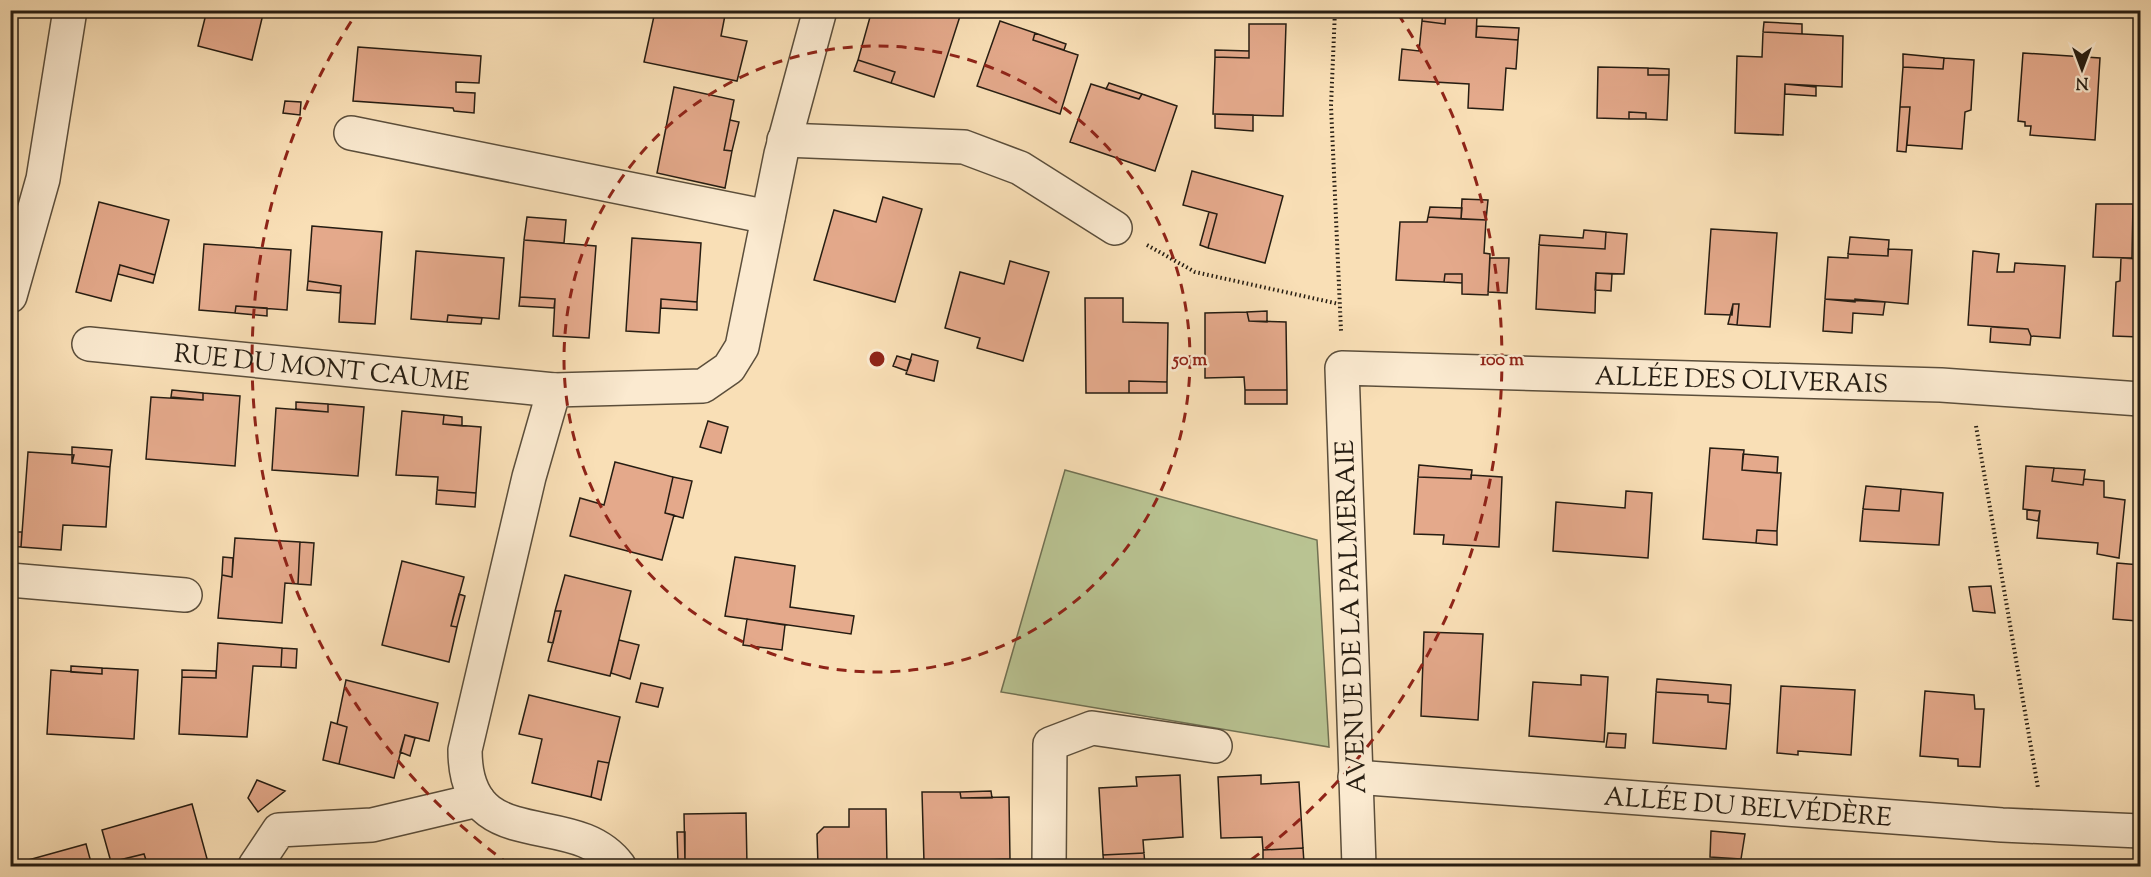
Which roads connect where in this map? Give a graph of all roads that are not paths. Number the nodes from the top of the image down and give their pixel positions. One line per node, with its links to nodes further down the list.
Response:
1 (70, 10): 7 (street)
2 (820, 10): 4 (street, RUE DU MONT CAUME)
3 (351, 133): 5 (street)
4 (784, 140): 5 (street, RUE DU MONT CAUME); 6 (street)
5 (768, 217): 10 (street, RUE DU MONT CAUME)
6 (1115, 228)
7 (10, 296)
8 (89, 344): 10 (street, RUE DU MONT CAUME)
9 (1342, 368): 11 (street, ALLÉE DES OLIVERAIS); 15 (street, AVENUE DE LA PALMERAIE)
10 (554, 390): 16 (street)
11 (2140, 399)
12 (10, 580): 13 (street)
13 (185, 595)
14 (1215, 746): 20 (street)
15 (1355, 777): 17 (street, ALLÉE DU BELVÉDÈRE); 21 (street, AVENUE DE LA PALMERAIE)
16 (478, 800): 18 (street); 19 (street)
17 (2140, 831)
18 (255, 867)
19 (619, 867)
20 (1049, 867)
21 (1359, 867)

